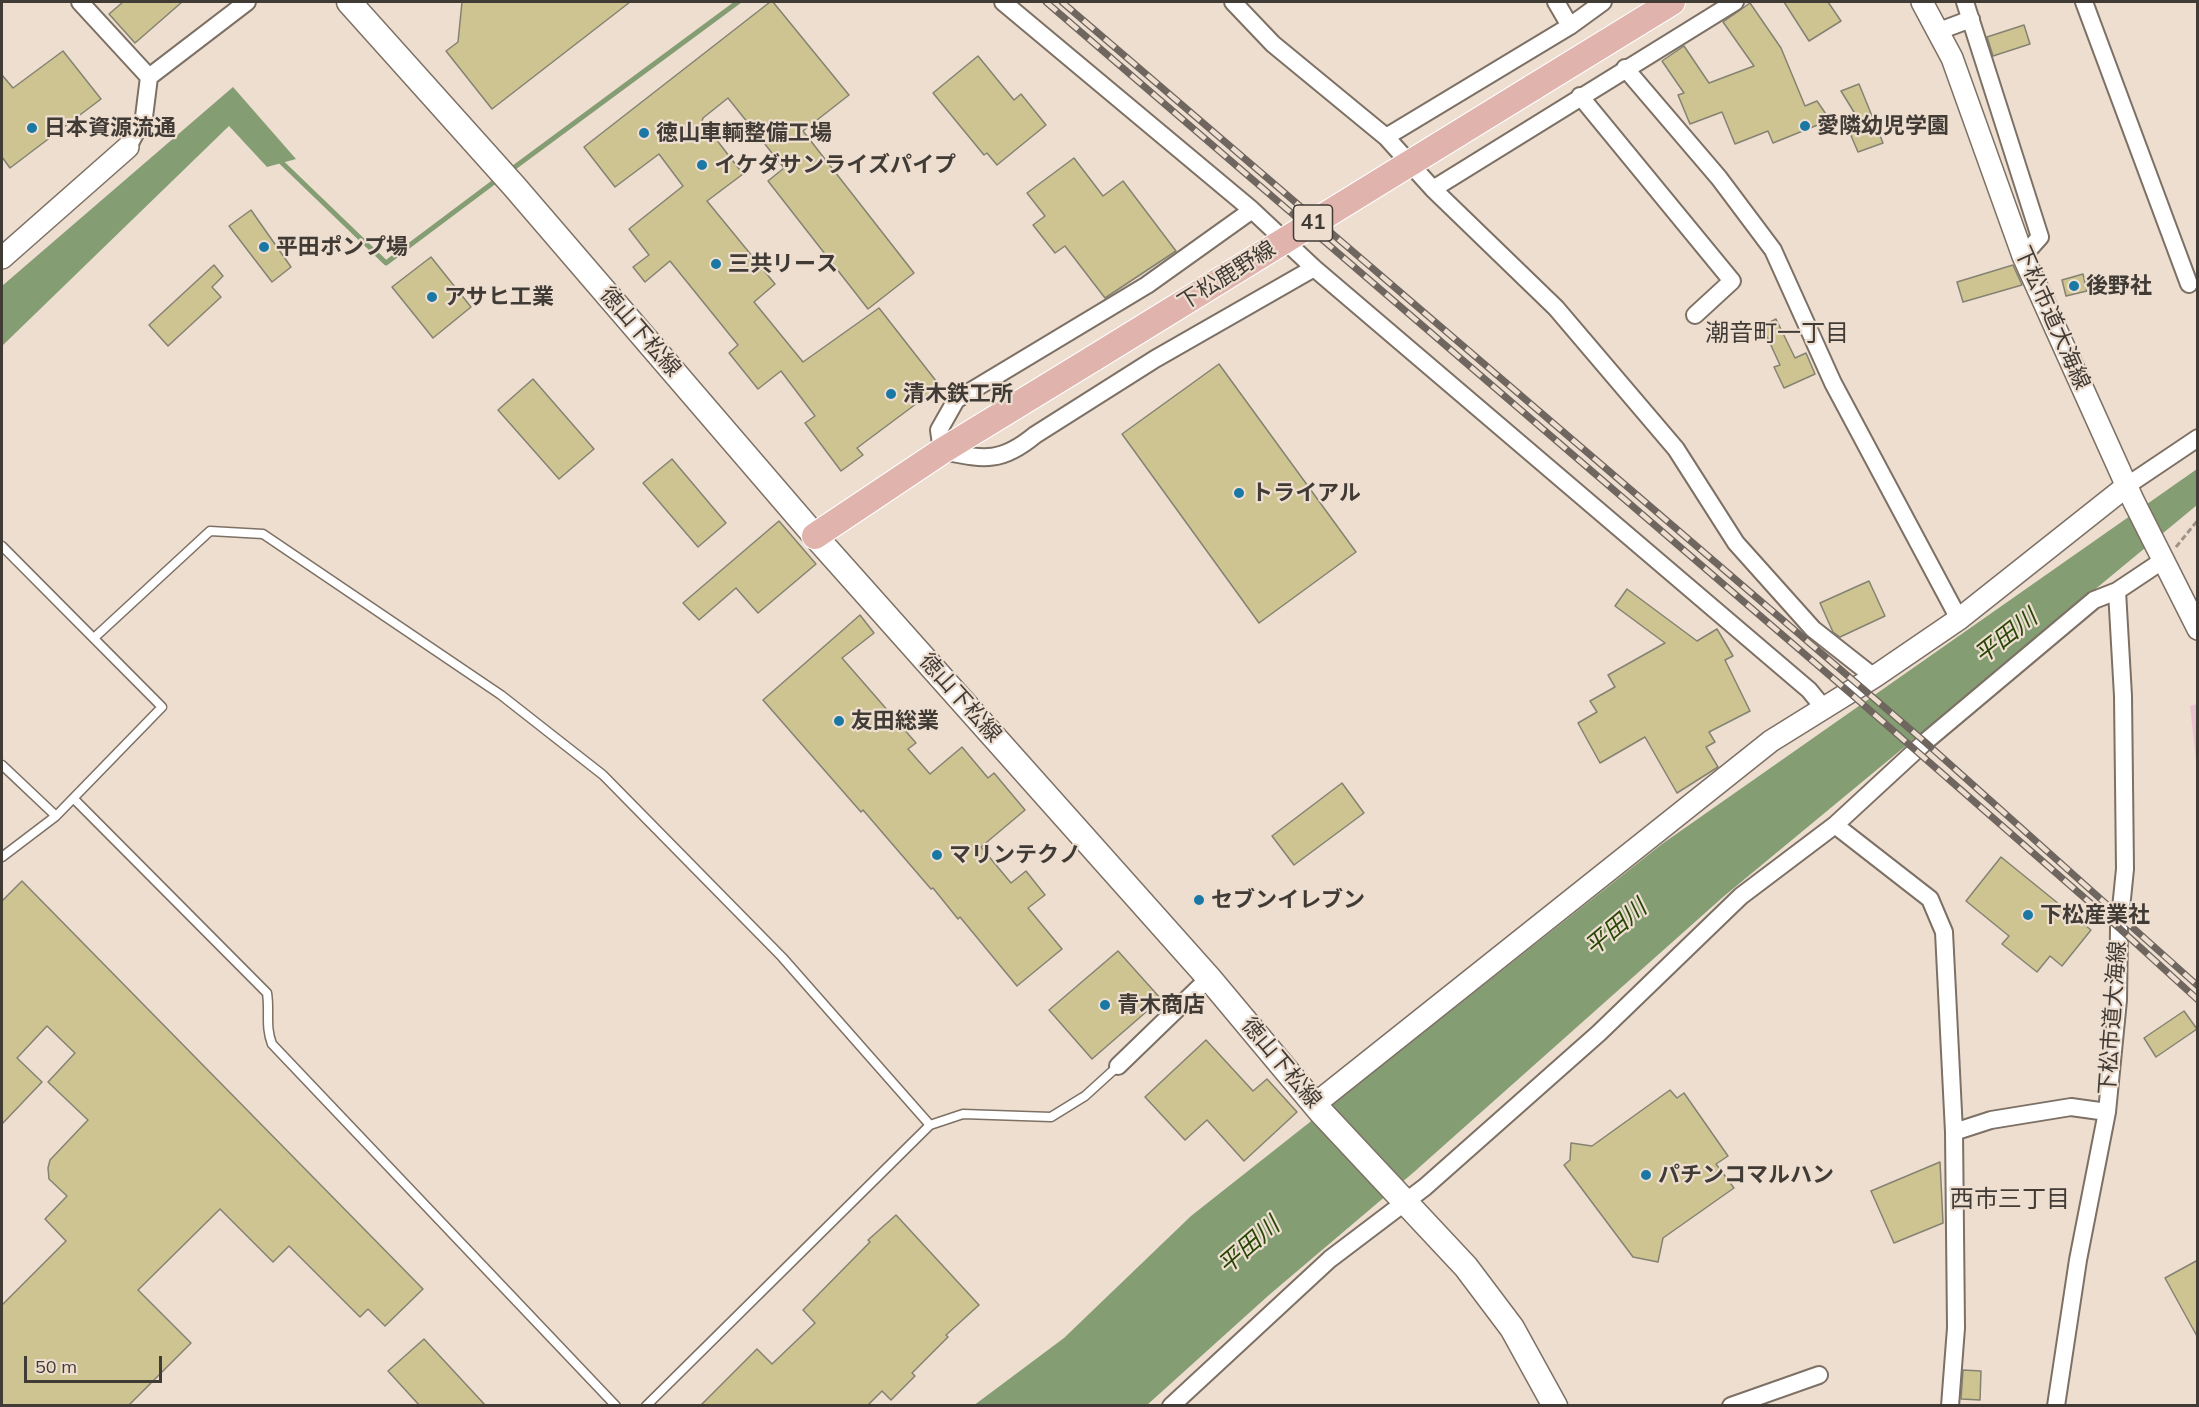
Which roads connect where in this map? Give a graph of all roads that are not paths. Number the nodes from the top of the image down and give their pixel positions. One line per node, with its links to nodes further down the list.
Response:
1 (80, 2): 17 (street)
2 (247, 2): 17 (street)
3 (349, 2): 31 (main road, 徳山下松線)
4 (1003, 2): 22 (street)
5 (1233, 2): 19 (street)
6 (1556, 2): 14 (street)
7 (1603, 2): 14 (street)
8 (1672, 2): 29 (main road, 下松鹿野線 / 41, bridge)
9 (1735, 2): 16 (street)
10 (1922, 2): 15 (street, 下松市道大海線)
11 (1965, 2): 13 (street)
12 (2084, 2): 26 (street)
13 (1971, 19): 15 (street); 23 (street)
14 (1570, 26): 19 (street)
15 (1939, 31): 23 (street, 下松市道大海線)
16 (1625, 68): 18 (street); 35 (street)
17 (149, 77): 20 (street)
18 (1580, 96): 21 (street); 27 (street)
19 (1386, 137): 21 (street)
20 (128, 147): 24 (street)
21 (1433, 189): 38 (street)
22 (1252, 210): 25 (street); 29 (street)
23 (2023, 256): 30 (street, 下松市道大海線)
24 (2, 258)
25 (1314, 268): 29 (street); 39 (street)
26 (2189, 284)
27 (1695, 315)
28 (2198, 438): 30 (street)
29 (942, 451): 31 (main road, 下松鹿野線 / 41)
30 (2130, 493): 33 (street, 下松市道大海線); 35 (street)
31 (815, 536): 45 (main road, 徳山下松線)
32 (2, 546): 37 (lane)
33 (2162, 561): 34 (street); 36 (street, 下松市道大海線)
34 (2117, 591): 43 (street); 48 (street, 下松市道大海線)
35 (1959, 619): 38 (street)
36 (2196, 622)
37 (94, 638): 41 (lane); 49 (lane)
38 (1874, 677): 39 (street)
39 (1823, 707): 47 (street)
40 (2, 765): 42 (lane)
41 (74, 799): 42 (lane); 53 (lane)
42 (56, 816): 44 (lane)
43 (1835, 825): 50 (street); 51 (street)
44 (2, 857)
45 (1209, 978): 46 (street); 47 (main road, 徳山下松線)
46 (1118, 1066): 49 (lane)
47 (1318, 1108): 51 (main road, 徳山下松線)
48 (2107, 1112): 50 (street); 59 (street, 下松市道大海線)
49 (930, 1125): 54 (lane)
50 (1954, 1132): 58 (street)
51 (1402, 1199): 55 (street); 56 (main road, 徳山下松線)
52 (1820, 1374): 57 (street)
53 (616, 1406)
54 (646, 1406)
55 (1171, 1406)
56 (1555, 1406)
57 (1731, 1406)
58 (1950, 1406)
59 (2056, 1406)

